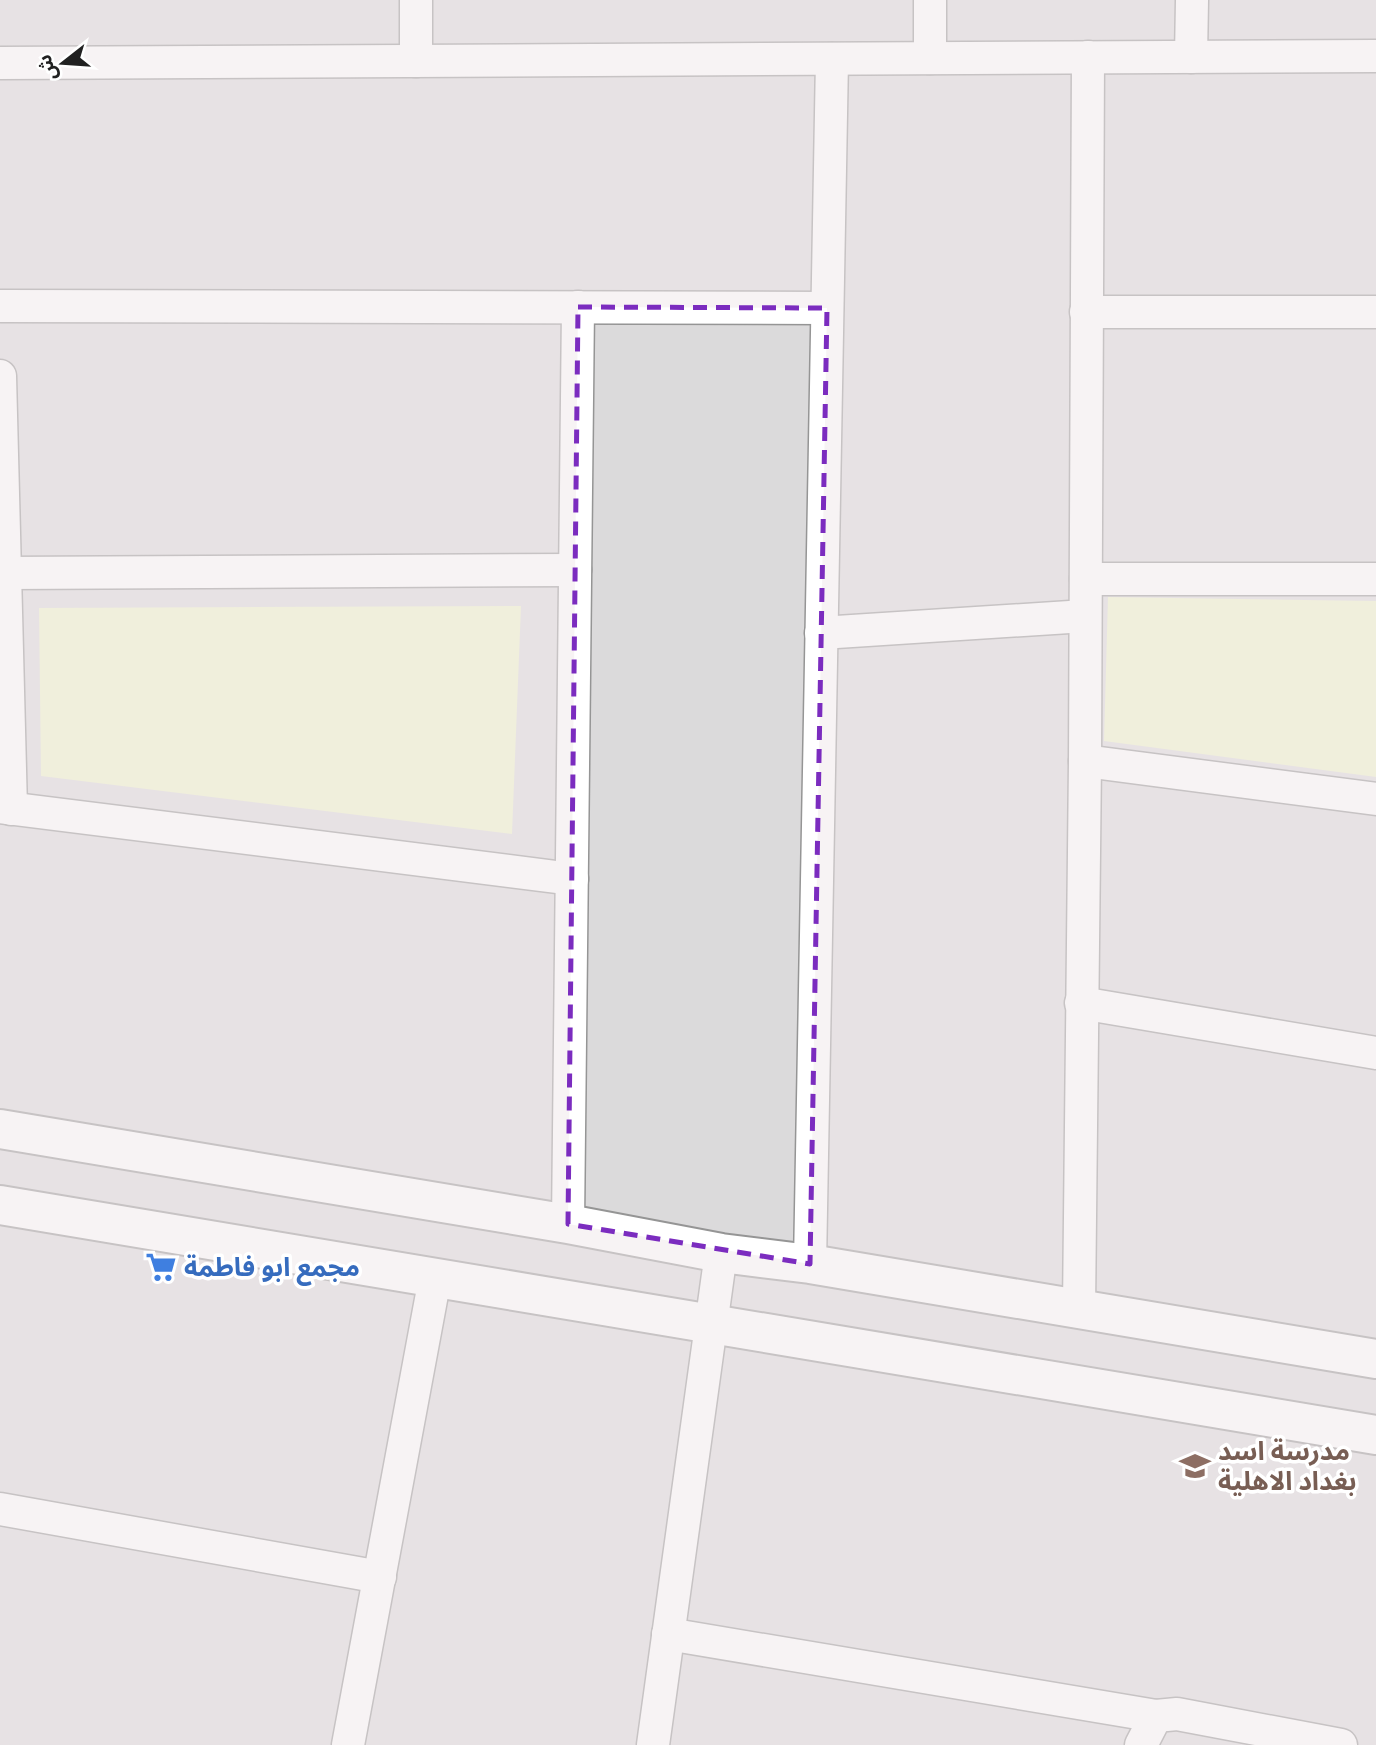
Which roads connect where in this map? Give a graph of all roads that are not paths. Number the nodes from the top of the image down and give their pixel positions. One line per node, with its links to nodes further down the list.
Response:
1 (416, 0): 9 (street)
2 (930, 0): 7 (street)
3 (1192, 0): 6 (street)
4 (1376, 56): 6 (street)
5 (1088, 57): 6 (street); 7 (street); 14 (street)
6 (1191, 57)
7 (930, 58): 8 (street)
8 (832, 59): 9 (street); 13 (street)
9 (416, 61): 10 (street)
10 (0, 63)
11 (0, 306): 12 (street)
12 (578, 307): 13 (street); 17 (street)
13 (827, 307): 22 (street)
14 (1086, 312): 15 (street); 19 (street)
15 (1376, 312)
16 (0, 376): 18 (street)
17 (575, 570): 18 (street); 26 (street)
18 (5, 573): 25 (street)
19 (1086, 579): 20 (street); 21 (street)
20 (1376, 579)
21 (1086, 616): 22 (street); 23 (street)
22 (821, 633): 33 (street)
23 (1085, 761): 24 (street); 27 (street)
24 (1376, 799)
25 (6, 808): 26 (street)
26 (572, 879): 31 (street)
27 (1081, 1003): 28 (street); 35 (street)
28 (1376, 1053)
29 (0, 1129): 31 (street)
30 (0, 1205): 34 (street)
31 (568, 1224): 32 (street)
32 (721, 1253): 33 (street); 36 (street)
33 (810, 1264): 35 (street)
34 (435, 1278): 36 (street); 40 (street)
35 (1079, 1310): 37 (street)
36 (711, 1324): 38 (street); 41 (street)
37 (1376, 1359)
38 (1376, 1436)
39 (0, 1509): 40 (street)
40 (380, 1577): 43 (street)
41 (668, 1634): 42 (street); 44 (street)
42 (1156, 1716): 45 (street); 46 (street)
43 (348, 1745)
44 (653, 1745)
45 (1141, 1745)
46 (1341, 1745)

